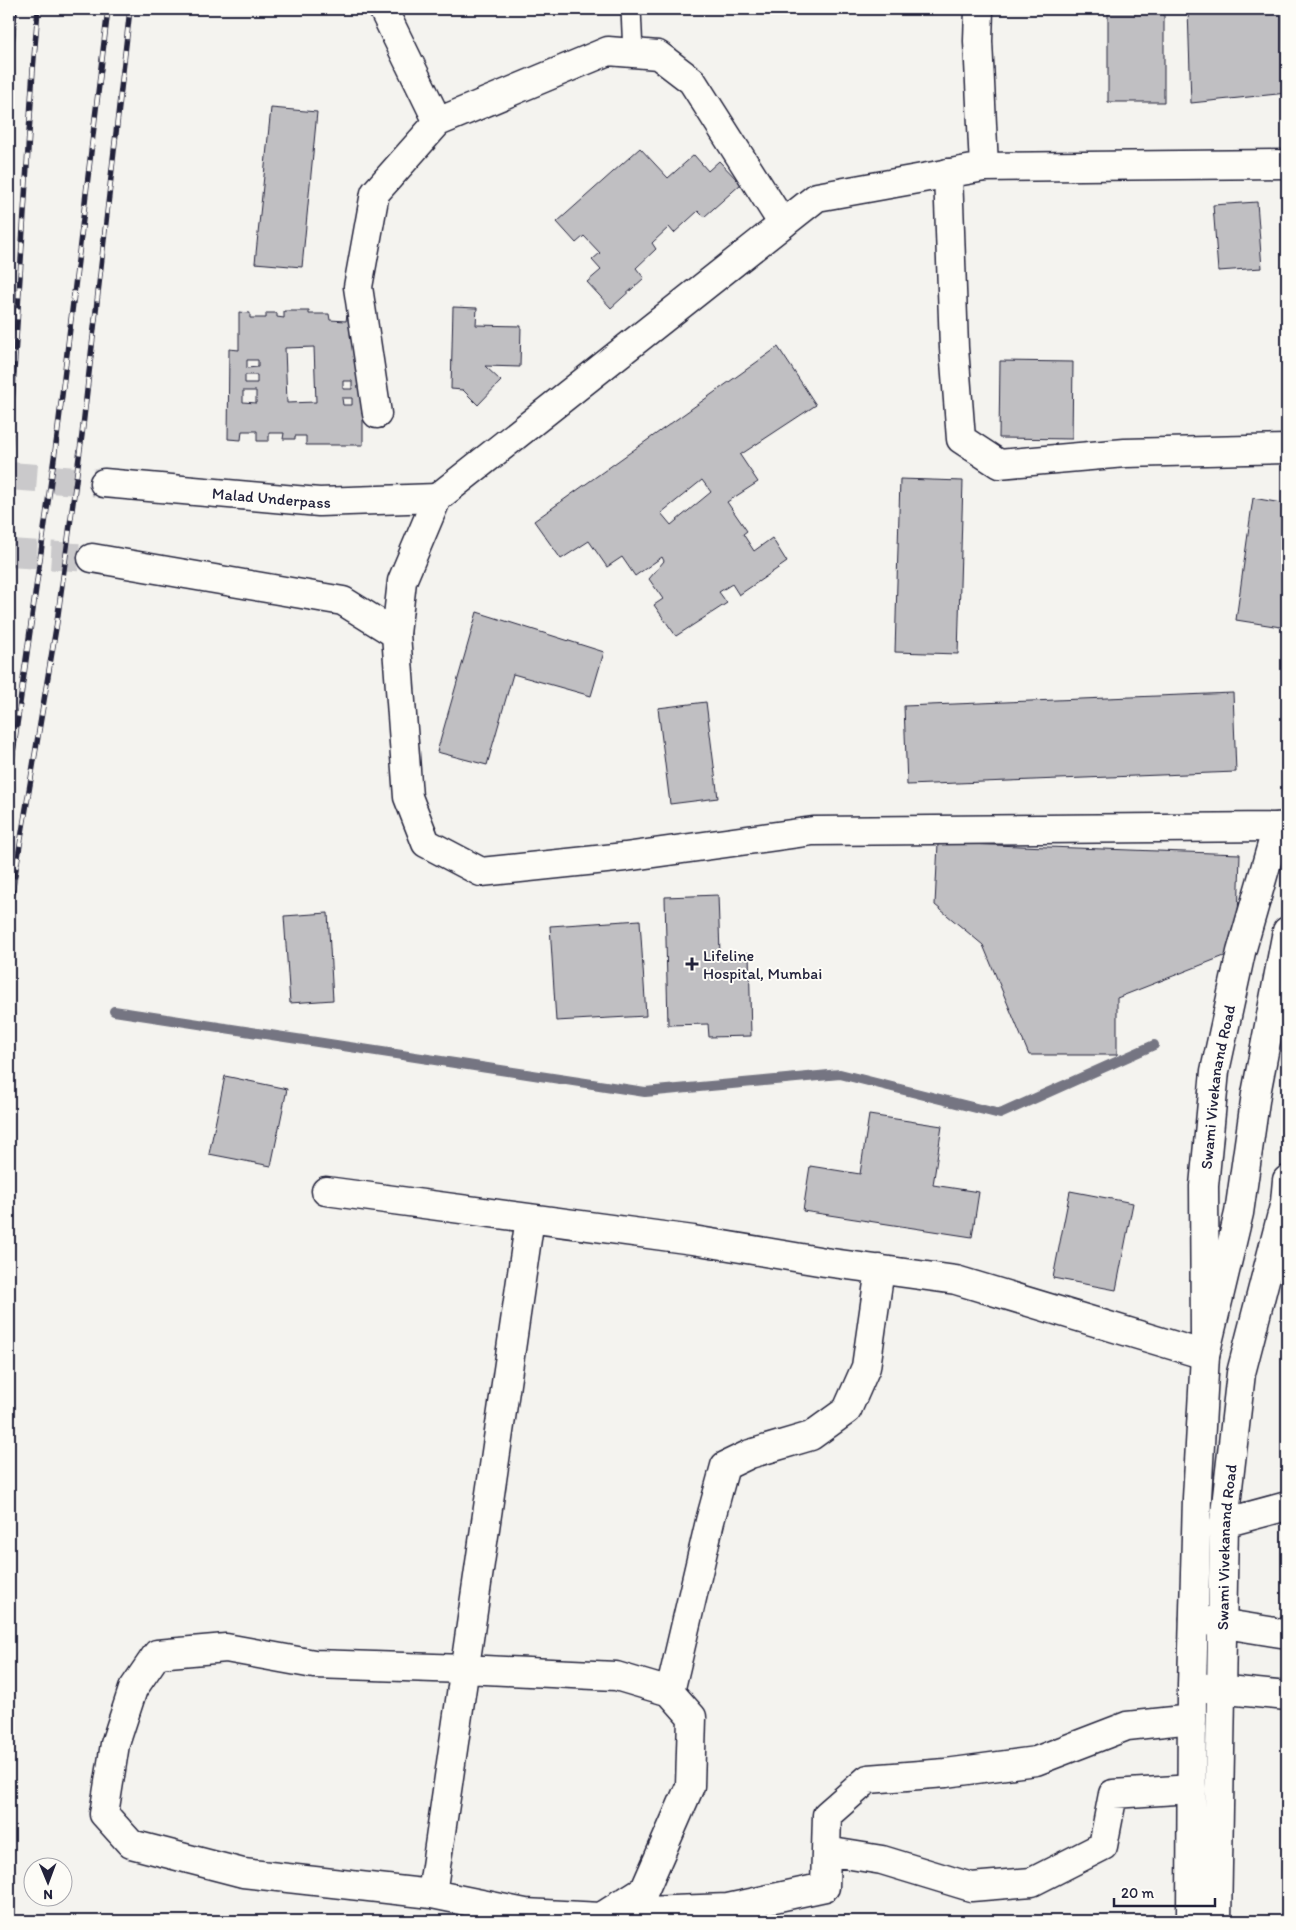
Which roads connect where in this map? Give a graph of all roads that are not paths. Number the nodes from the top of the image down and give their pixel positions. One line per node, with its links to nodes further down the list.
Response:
1 (383, 9): 5 (street)
2 (631, 9): 4 (lane)
3 (979, 9): 7 (street)
4 (633, 53): 5 (street); 9 (street)
5 (438, 122): 10 (street)
6 (1287, 164): 7 (street)
7 (984, 167): 8 (street)
8 (948, 173): 9 (street); 11 (street)
9 (783, 224): 13 (street)
10 (377, 414)
11 (1287, 449)
12 (104, 483): 13 (street, Malad Underpass)
13 (437, 498): 15 (street)
14 (92, 558): 15 (street)
15 (396, 634): 16 (street)
16 (1282, 827): 22 (street, Swami Vivekanand Road)
17 (1287, 931): 22 (street, Swami Vivekanand Road)
18 (1287, 1180): 24 (street, Swami Vivekanand Road)
19 (326, 1191): 20 (street)
20 (530, 1218): 21 (street); 28 (street)
21 (880, 1269): 22 (street); 31 (street)
22 (1205, 1354): 25 (street, Swami Vivekanand Road)
23 (1287, 1506): 24 (street)
24 (1224, 1523): 26 (street, Swami Vivekanand Road)
25 (1194, 1619): 26 (street); 29 (street, Swami Vivekanand Road)
26 (1221, 1623): 27 (street); 30 (street, Swami Vivekanand Road)
27 (1287, 1634)
28 (464, 1668): 31 (street); 36 (street); 36 (street)
29 (1192, 1686): 30 (street); 33 (street, Swami Vivekanand Road)
30 (1220, 1689): 32 (street); 39 (street, Swami Vivekanand Road)
31 (670, 1692): 37 (street)
32 (1287, 1696)
33 (1192, 1719): 34 (street, Swami Vivekanand Road); 35 (street)
34 (1192, 1789): 35 (street); 38 (street, Swami Vivekanand Road)
35 (826, 1851): 37 (street)
36 (432, 1894): 37 (street)
37 (622, 1904)
38 (1191, 1921)
39 (1217, 1921)

